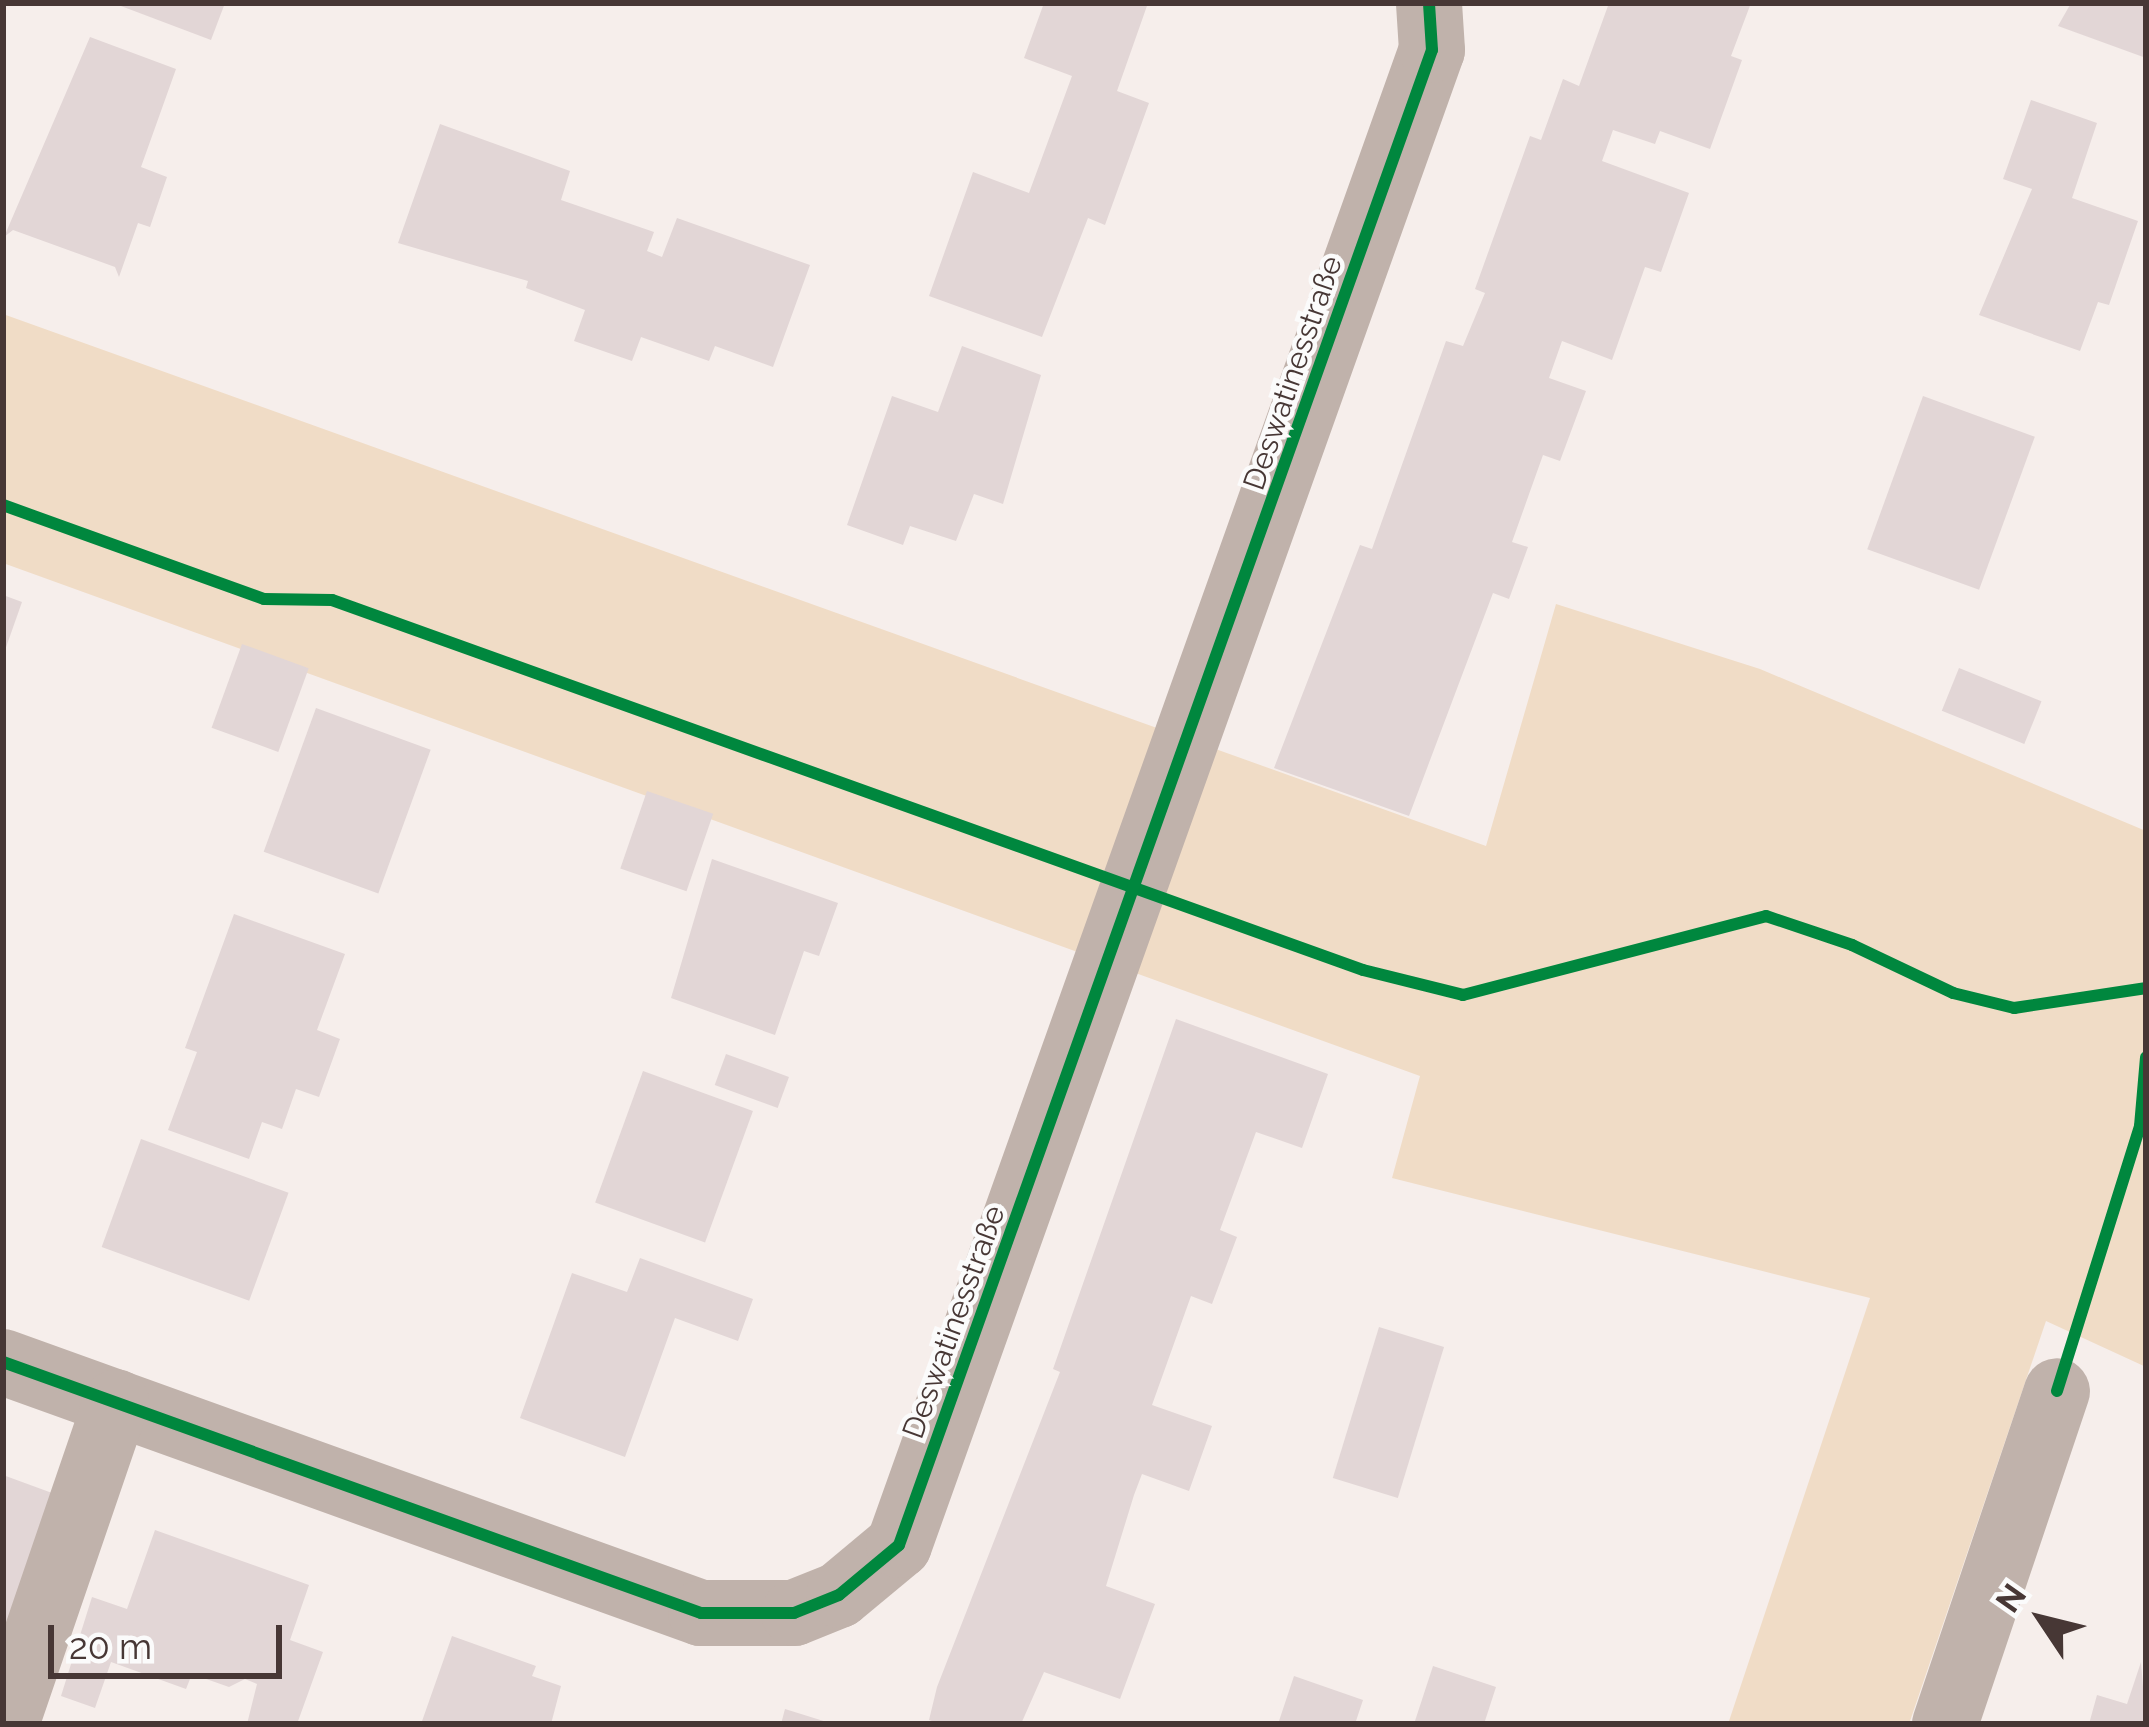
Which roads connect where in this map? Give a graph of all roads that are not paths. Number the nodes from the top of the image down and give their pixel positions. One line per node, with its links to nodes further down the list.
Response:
1 (1429, 3): 4 (street, Deswatinesstraße)
2 (3, 1362): 4 (street, Deswatinesstraße)
3 (2057, 1390): 6 (street)
4 (116, 1402): 5 (street)
5 (5, 1724)
6 (1945, 1724)

